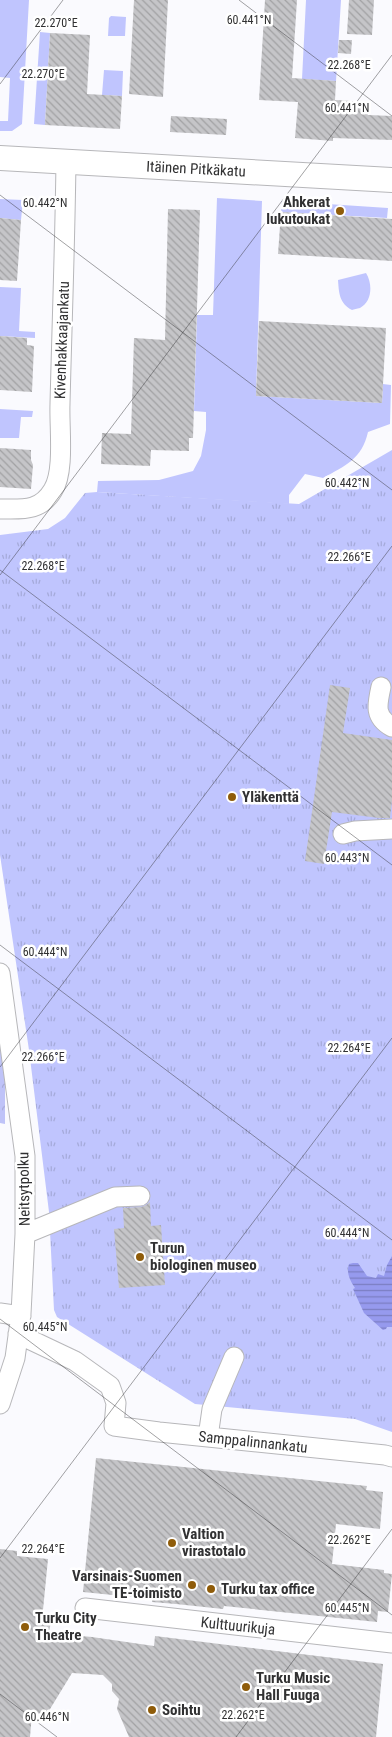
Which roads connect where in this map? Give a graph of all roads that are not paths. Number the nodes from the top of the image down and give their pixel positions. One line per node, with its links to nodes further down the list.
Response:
1 (0, 158): 2 (main road, Itäinen Pitkäkatu)
2 (66, 161): 3 (main road, Itäinen Pitkäkatu); 4 (street, Kivenhakkaajankatu)
3 (392, 180)
4 (0, 509)
5 (381, 687): 6 (street)
6 (392, 727)
7 (392, 829): 8 (street)
8 (343, 834)
9 (0, 973): 11 (street, Neitsytpolku)
10 (140, 1196): 11 (street)
11 (25, 1234): 13 (street, Neitsytpolku)
12 (0, 1313): 13 (street)
13 (20, 1316): 14 (street, Neitsytpolku)
14 (18, 1334): 16 (street, Neitsytpolku); 17 (street, Samppalinnankatu)
15 (234, 1356): 17 (street)
16 (0, 1404)
17 (208, 1437): 18 (street, Samppalinnankatu)
18 (392, 1457)
19 (85, 1608): 20 (street, Kulttuurikuja)
20 (392, 1643)

